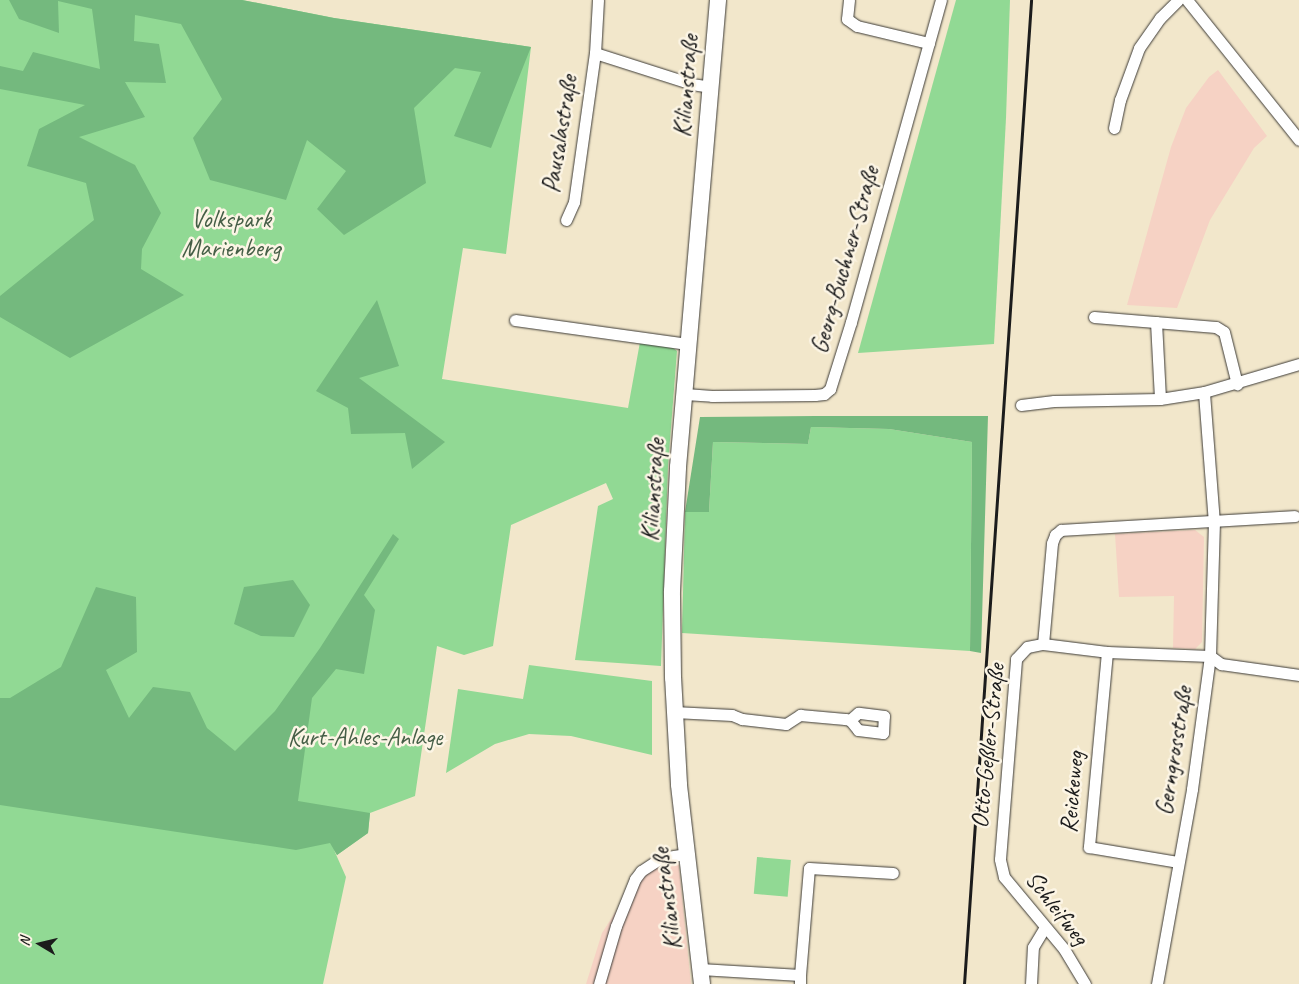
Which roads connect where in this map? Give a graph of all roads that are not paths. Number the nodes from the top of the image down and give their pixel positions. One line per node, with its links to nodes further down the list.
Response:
1 (598, 0): 8 (street, Pausalastraße)
2 (718, 0): 9 (main road, Kilianstraße)
3 (849, 0): 7 (street)
4 (941, 0): 7 (street, Georg-Buchner-Straße)
5 (1178, 0): 10 (street)
6 (1187, 0): 11 (street)
7 (929, 43): 20 (street, Georg-Buchner-Straße)
8 (594, 53): 9 (street, Pausalastraße); 12 (street, Pausalastraße)
9 (711, 87): 16 (main road, Kilianstraße)
10 (1114, 128)
11 (1299, 140)
12 (566, 220)
13 (1094, 317): 15 (street)
14 (515, 320): 16 (street)
15 (1156, 322): 18 (street); 21 (street)
16 (689, 344): 20 (main road, Kilianstraße)
17 (1299, 364): 18 (street)
18 (1238, 384): 19 (street)
19 (1204, 392): 21 (street); 24 (street, Gerngrosstraße)
20 (685, 394): 29 (main road, Kilianstraße)
21 (1160, 398): 22 (street)
22 (1021, 406)
23 (1295, 516): 24 (street)
24 (1214, 523): 25 (street); 27 (street, Gerngrosstraße)
25 (1043, 644): 26 (street); 32 (street, Otto-Geßler-Straße)
26 (1107, 652): 27 (street); 33 (street, Reickeweg)
27 (1210, 656): 28 (street); 33 (street, Gerngrosstraße)
28 (1299, 675)
29 (674, 712): 30 (street); 31 (main road, Kilianstraße)
30 (850, 720)
31 (687, 854): 36 (main road, Kilianstraße); 38 (street)
32 (1000, 859): 35 (street, Schleifweg)
33 (1178, 862): 41 (street, Gerngrosstraße)
34 (893, 873): 37 (street)
35 (1045, 927): 39 (street); 40 (street, Schleifweg)
36 (701, 977): 37 (street)
37 (800, 980)
38 (599, 984)
39 (1031, 984)
40 (1085, 984)
41 (1158, 984)

